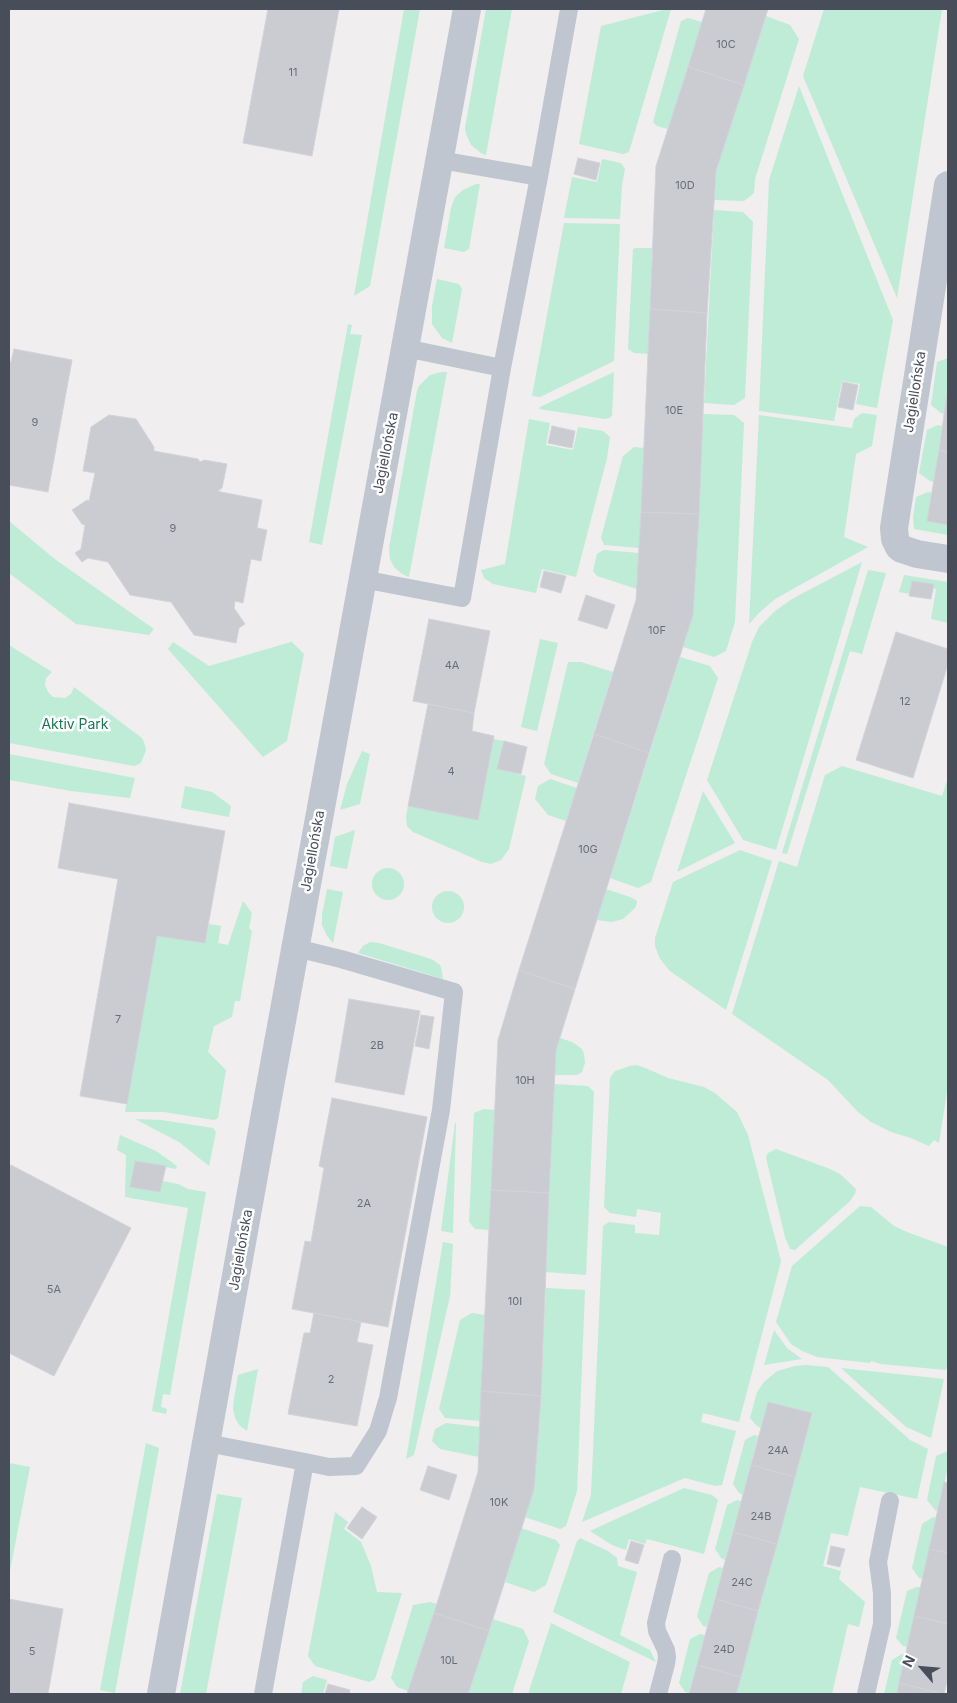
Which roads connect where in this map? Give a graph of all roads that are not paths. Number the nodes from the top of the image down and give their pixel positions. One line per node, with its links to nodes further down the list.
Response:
1 (467, 9): 3 (street, Jagiellońska)
2 (569, 9): 4 (lane)
3 (440, 160): 4 (lane); 6 (street, Jagiellońska)
4 (539, 177): 7 (lane)
5 (948, 185): 8 (street, Jagiellońska)
6 (405, 348): 7 (lane); 9 (street, Jagiellońska)
7 (502, 368): 9 (lane)
8 (948, 559)
9 (362, 579): 10 (street, Jagiellońska)
10 (296, 948): 11 (street, Jagiellońska); 12 (lane)
11 (207, 1443): 12 (lane); 15 (street, Jagiellońska)
12 (305, 1462): 16 (lane)
13 (890, 1501): 18 (lane)
14 (672, 1559): 17 (lane)
15 (161, 1694)
16 (263, 1694)
17 (658, 1694)
18 (866, 1694)

